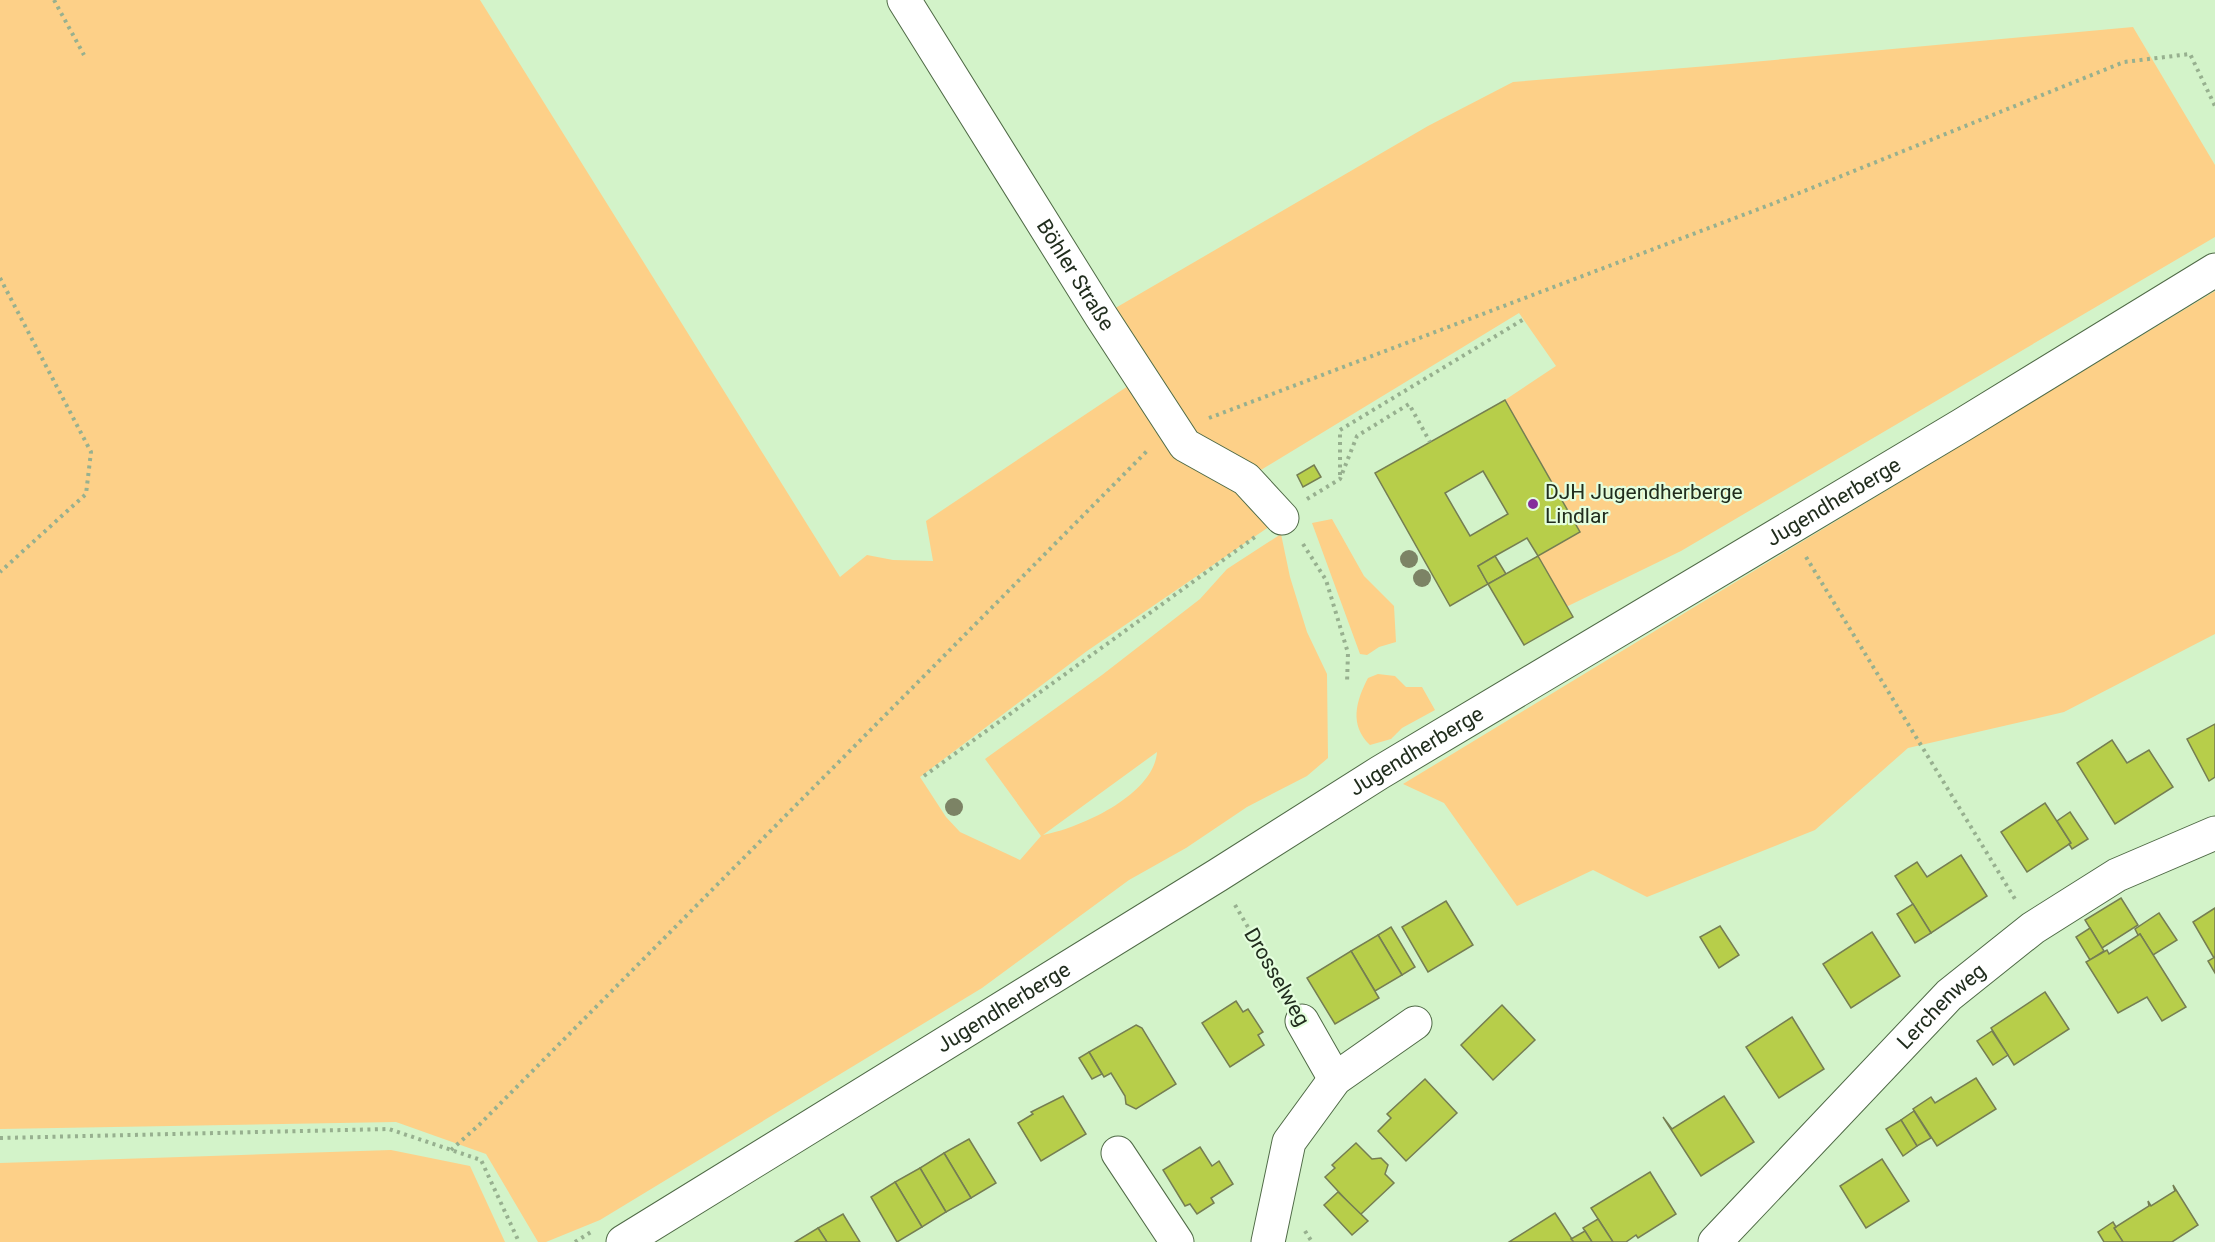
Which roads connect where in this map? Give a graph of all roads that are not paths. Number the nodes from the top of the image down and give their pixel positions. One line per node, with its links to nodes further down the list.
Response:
1 (904, 0): 3 (street, Böhler Straße)
2 (2215, 270): 9 (street, Jugendherberge)
3 (1282, 518)
4 (2215, 832): 12 (street, Lerchenweg)
5 (1302, 1021): 7 (street, Drosselweg)
6 (1415, 1023): 7 (street)
7 (1335, 1079): 11 (street)
8 (1118, 1153): 10 (street)
9 (623, 1242)
10 (1177, 1242)
11 (1268, 1242)
12 (1715, 1242)

